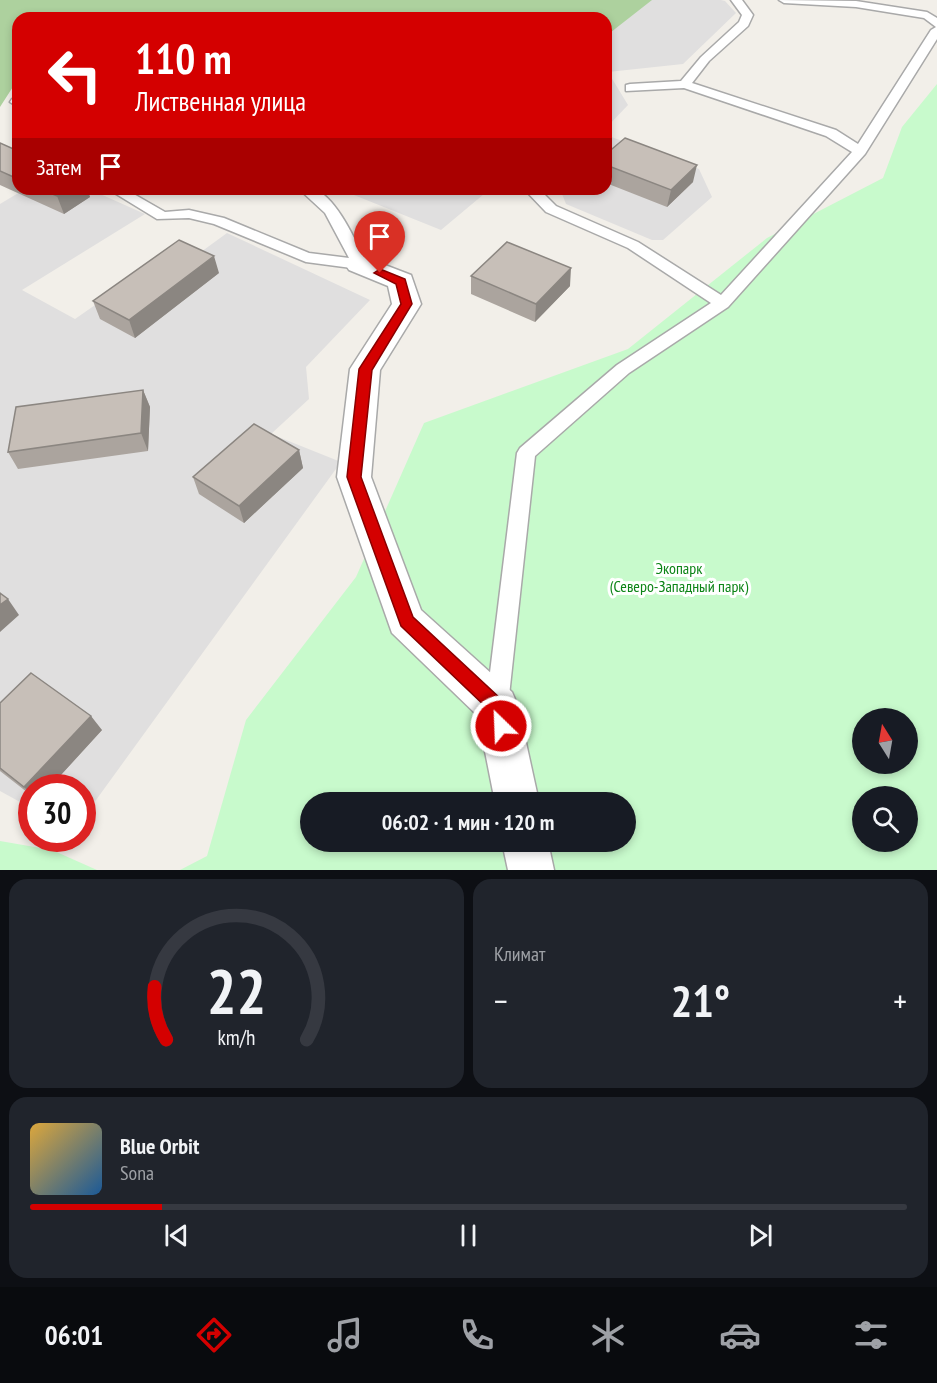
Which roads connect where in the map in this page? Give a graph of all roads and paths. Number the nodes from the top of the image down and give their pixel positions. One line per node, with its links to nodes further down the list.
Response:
1 (736, 0): 5 (lane)
2 (784, 0): 3 (lane)
3 (937, 24)
4 (937, 30): 7 (lane)
5 (685, 84): 6 (lane); 7 (lane)
6 (630, 88)
7 (860, 151): 12 (lane)
8 (125, 195): 11 (lane)
9 (313, 195): 11 (lane)
10 (537, 195): 12 (lane)
11 (359, 264): 13 (street)
12 (722, 303): 13 (lane)
13 (496, 706): 14 (street)
14 (514, 792)
15 (527, 852): 16 (street)
16 (531, 870)

